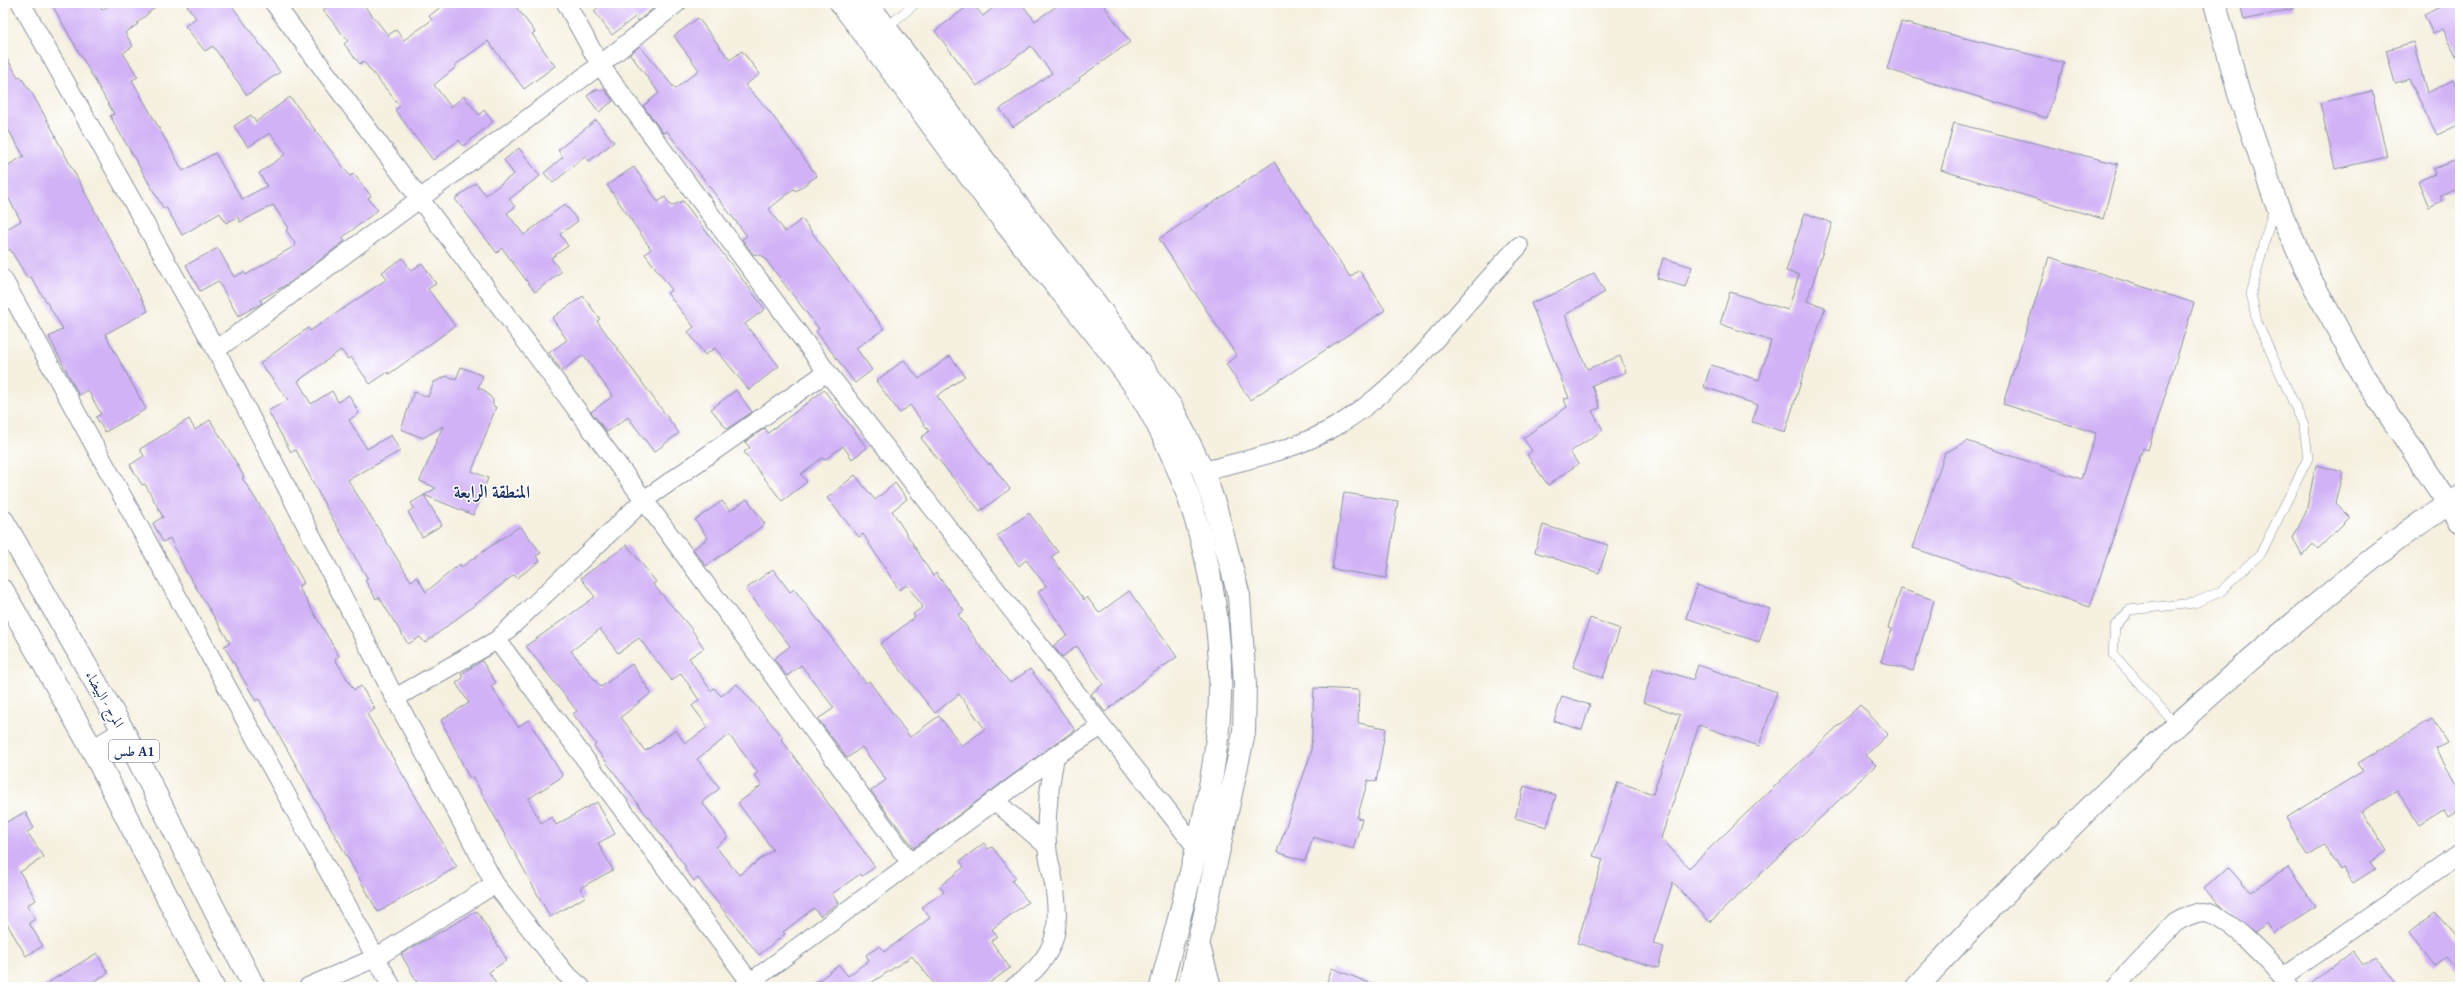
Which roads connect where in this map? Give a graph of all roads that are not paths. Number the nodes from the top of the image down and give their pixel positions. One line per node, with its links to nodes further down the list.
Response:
1 (21, 3): 15 (street)
2 (274, 3): 11 (street)
3 (566, 3): 10 (street)
4 (677, 3): 10 (street)
5 (841, 3): 31 (main road)
6 (867, 3): 9 (main road)
7 (916, 3): 9 (lane)
8 (2215, 3): 12 (main road)
9 (886, 28): 17 (main road)
10 (600, 65): 11 (street); 16 (street)
11 (420, 197): 15 (street); 18 (street)
12 (2275, 200): 19 (main road); 24 (lane)
13 (1519, 246): 17 (street)
14 (3, 279): 37 (street)
15 (216, 350): 23 (street)
16 (827, 372): 18 (street); 25 (street)
17 (1203, 471): 36 (main road)
18 (644, 500): 22 (street); 33 (street)
19 (2456, 507): 24 (main road)
20 (3, 521): 26 (main road, المرج - البيضاء / طس A1)
21 (3, 591): 27 (main road, طس A1)
22 (497, 640): 23 (street); 39 (street)
23 (395, 698): 34 (street)
24 (2176, 725): 49 (main road)
25 (1102, 726): 28 (street); 31 (street)
26 (124, 732): 27 (main road); 41 (main road, المرج - البيضاء / طس A1)
27 (93, 751): 40 (main road, طس A1)
28 (1055, 756): 29 (street); 30 (street)
29 (994, 800): 30 (street); 33 (street)
30 (1046, 846): 45 (street)
31 (1196, 847): 35 (main road)
32 (2460, 854): 38 (street)
33 (910, 862): 39 (street)
34 (495, 884): 37 (street); 44 (street)
35 (1182, 901): 36 (main road); 46 (main road)
36 (1199, 947): 47 (main road); 48 (main road)
37 (375, 958): 42 (street); 43 (street)
38 (2286, 982): 50 (street)
39 (747, 984)
40 (212, 987)
41 (254, 987)
42 (308, 987)
43 (392, 987)
44 (581, 987)
45 (1014, 987)
46 (1161, 987)
47 (1189, 987)
48 (1210, 987)
49 (1917, 987)
50 (2115, 987)

